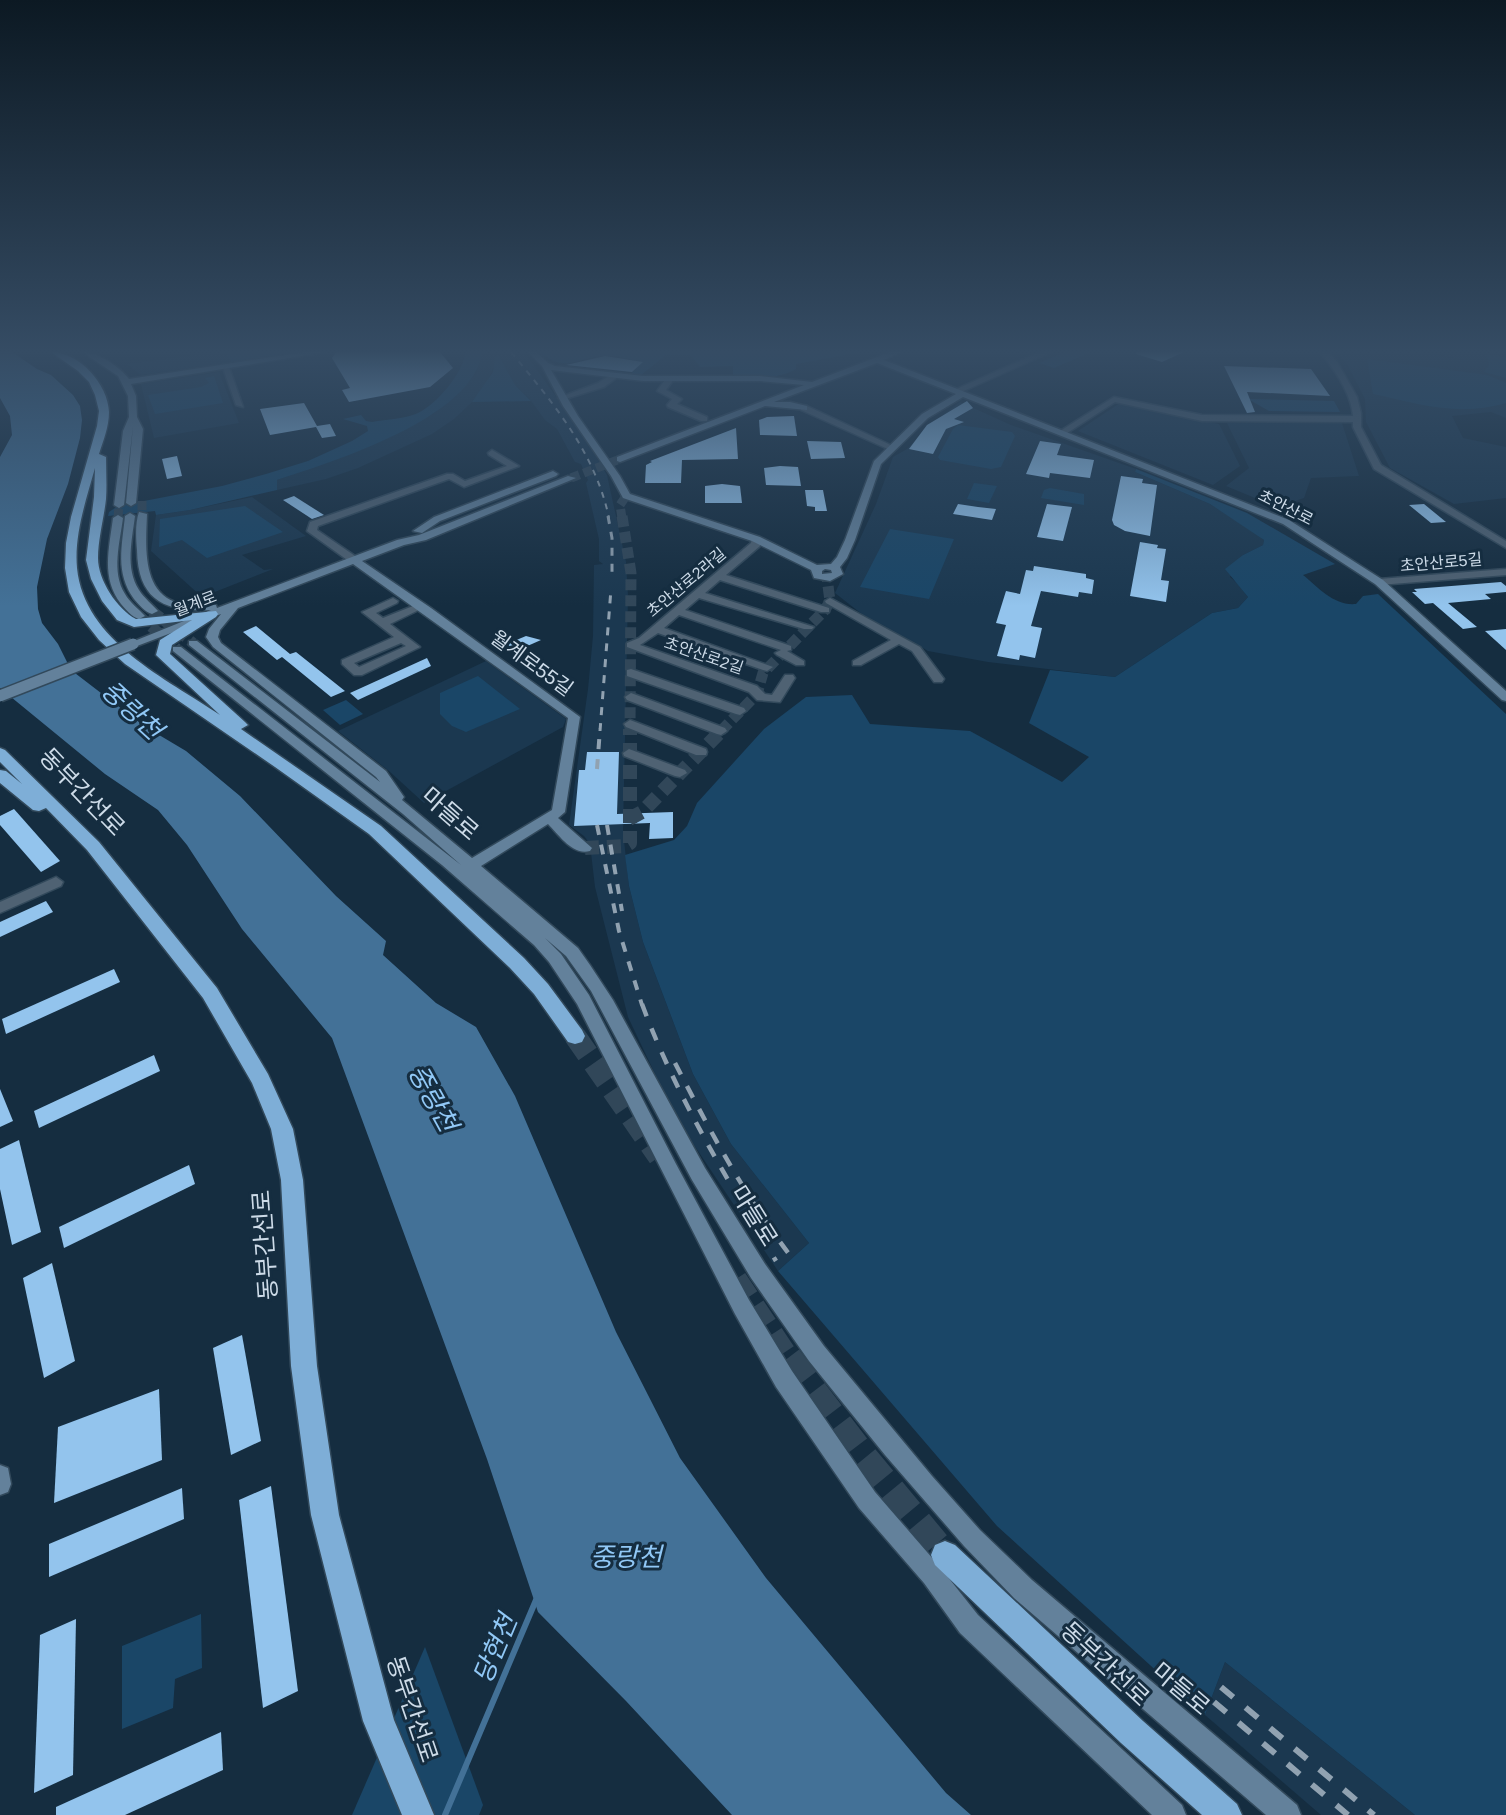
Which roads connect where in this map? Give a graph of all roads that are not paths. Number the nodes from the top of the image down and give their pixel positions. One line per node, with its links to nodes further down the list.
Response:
1 (126, 437): 20 (main road)
2 (138, 437): 19 (main road)
3 (142, 437): 18 (main road)
4 (588, 437): 14 (main road)
5 (665, 437): 15 (main road)
6 (687, 437): 15 (main road)
7 (868, 437): 12 (street)
8 (904, 437): 12 (main road)
9 (1071, 437): 31 (main road, 초안산로)
10 (1362, 437): 27 (street)
11 (100, 438): 22 (highway); 56 (highway)
12 (893, 448): 26 (main road, 초안산로2라길)
13 (492, 453): 28 (street)
14 (603, 458): 15 (main road); 17 (main road)
15 (618, 458): 17 (main road)
16 (568, 477): 25 (main road, 월계로)
17 (619, 478): 26 (main road, 초안산로2라길)
18 (142, 501)
19 (131, 503)
20 (119, 506)
21 (142, 514): 34 (main road)
22 (96, 515): 38 (highway); 56 (highway)
23 (130, 516): 36 (main road)
24 (118, 518): 39 (main road)
25 (420, 534): 25 (main road); 28 (main road, 월계로)
26 (756, 539): 30 (street, 초안산로2라길)
27 (1506, 545)
28 (354, 560): 34 (main road, 월계로); 35 (main road, 월계로55길)
29 (1506, 572): 31 (street, 초안산로5길)
30 (719, 576): 32 (street, 초안산로2라길); 44 (street)
31 (1379, 582): 54 (main road, 초안산로)
32 (698, 594): 37 (street, 초안산로2라길); 41 (street)
33 (393, 601): 40 (street)
34 (236, 604): 38 (main road, 월계로); 65 (main road)
35 (422, 606): 40 (street); 66 (main road, 월계로55길)
36 (152, 611)
37 (677, 611): 42 (street, 초안산로2라길); 46 (street, 초안산로2길)
38 (211, 614): 52 (main road, 월계로, bridge); 62 (highway)
39 (139, 616)
40 (382, 623): 43 (street)
41 (808, 627)
42 (656, 629): 45 (street, 초안산로2라길); 48 (street, 초안산로2길)
43 (402, 638): 43 (street)
44 (900, 639): 47 (street); 51 (street)
45 (632, 645): 50 (street, 초안산로2길)
46 (800, 663)
47 (857, 663)
48 (767, 667)
49 (631, 673): 55 (street)
50 (789, 678)
51 (938, 679)
52 (0, 696)
53 (630, 697): 58 (street)
54 (1506, 698)
55 (740, 711)
56 (207, 714): 62 (highway)
57 (630, 724): 59 (street)
58 (721, 731)
59 (701, 752)
60 (0, 753): 67 (highway, 동부간선로)
61 (629, 753): 63 (street)
62 (281, 762): 72 (highway)
63 (680, 773)
64 (0, 775): 67 (highway)
65 (408, 812): 69 (main road, 마들로); 69 (main road, 마들로)
66 (549, 817): 68 (main road); 69 (main road, 월계로55길)
67 (93, 846): 76 (highway, 동부간선로)
68 (585, 848)
69 (466, 870): 77 (main road, 마들로); 79 (main road, 마들로)
70 (56, 882): 71 (street)
71 (0, 908)
72 (575, 1036)
73 (0, 1476): 74 (main road)
74 (0, 1484)
75 (945, 1555): 78 (highway, 동부간선로)
76 (418, 1815)
77 (1172, 1815)
78 (1226, 1815)
79 (1287, 1815)

